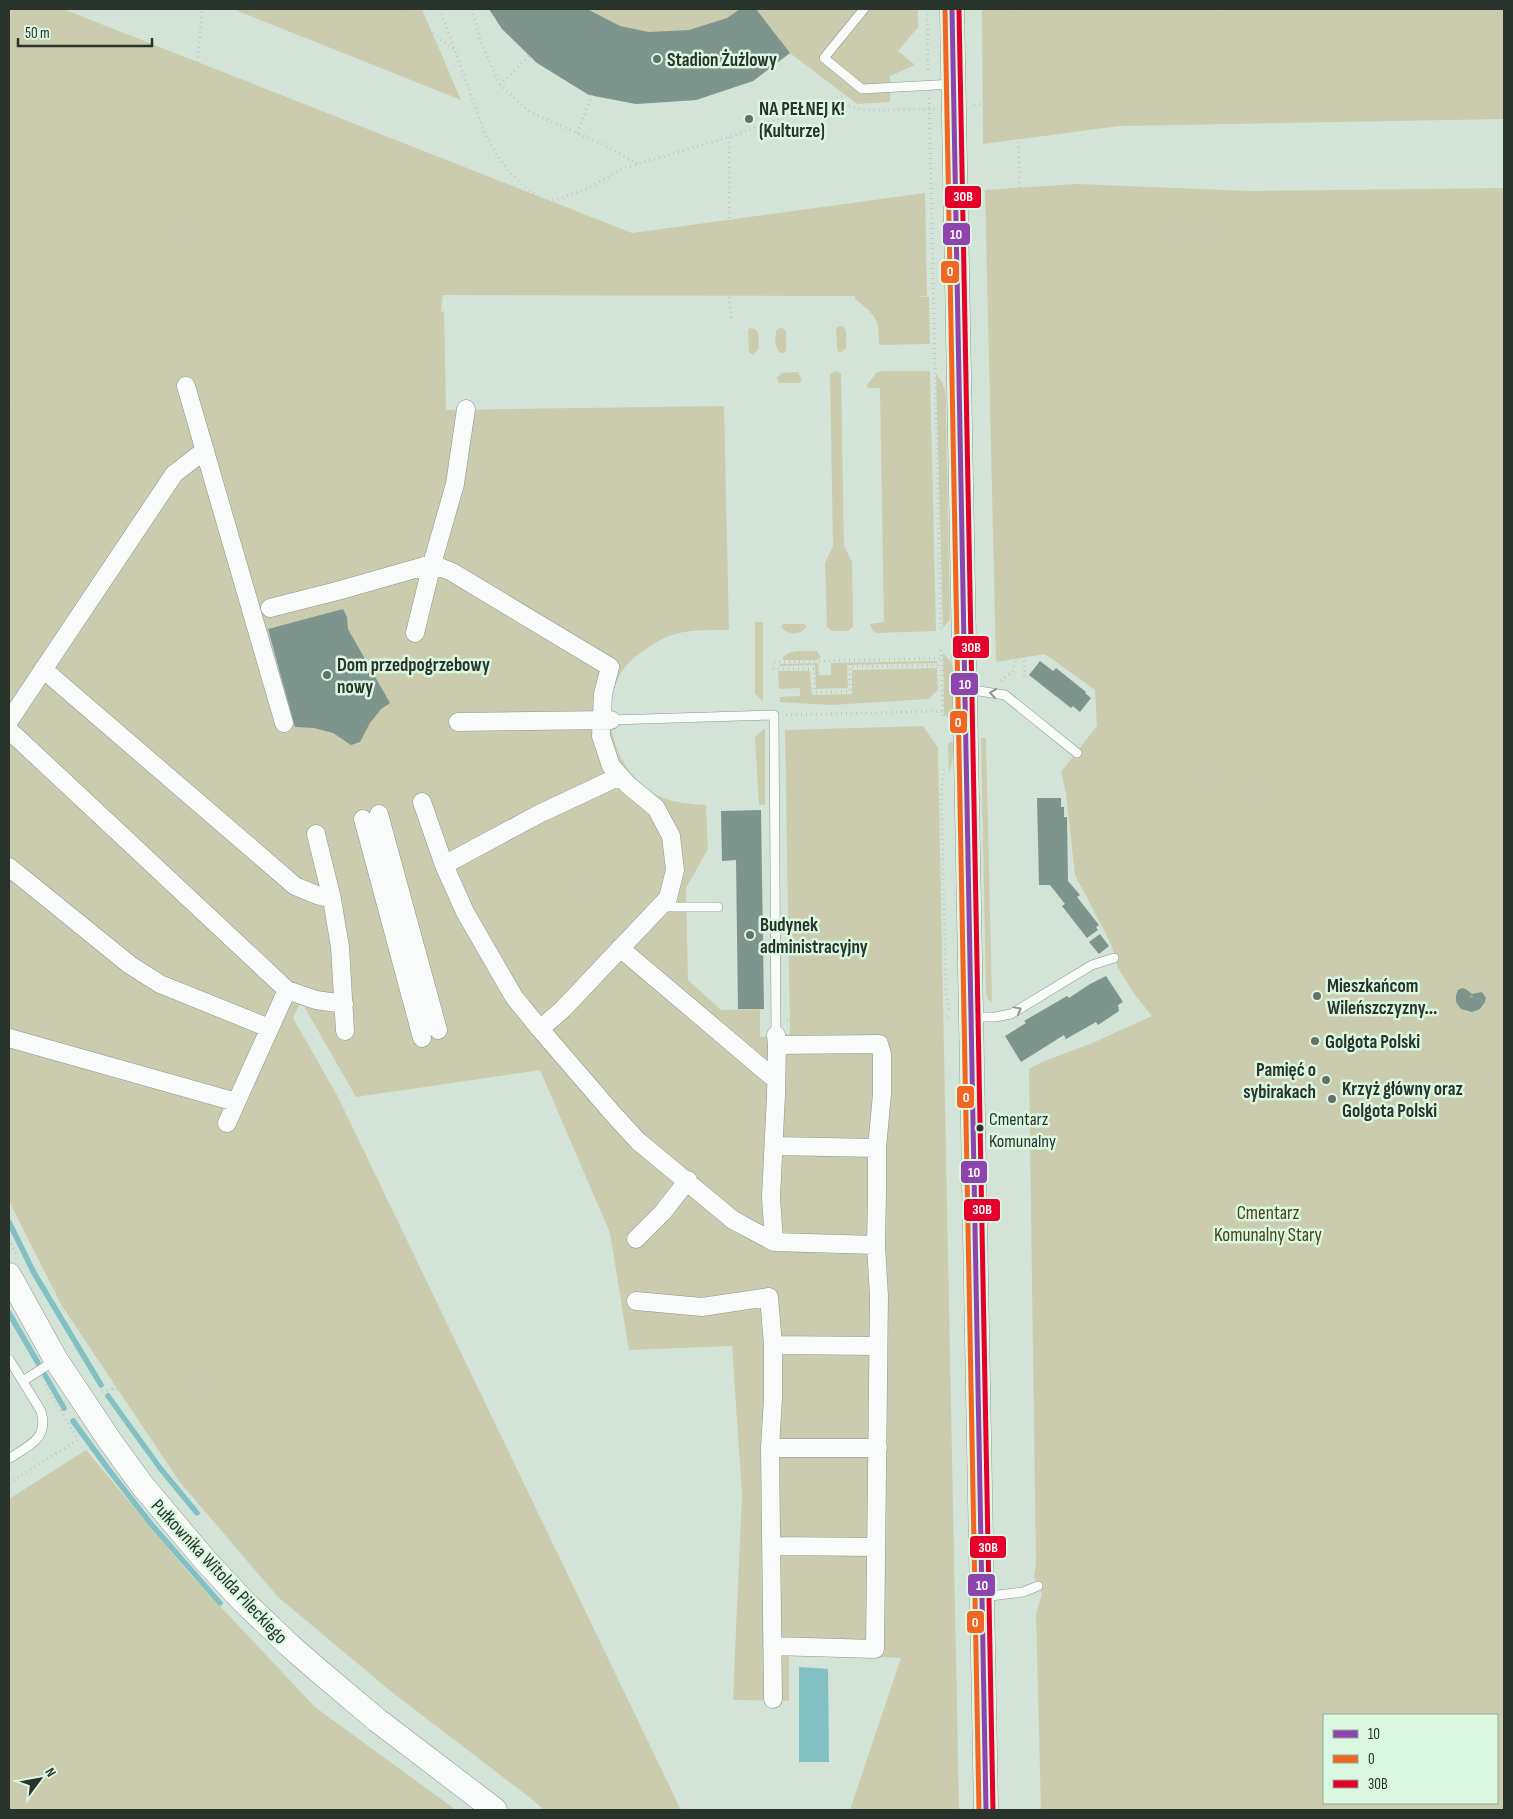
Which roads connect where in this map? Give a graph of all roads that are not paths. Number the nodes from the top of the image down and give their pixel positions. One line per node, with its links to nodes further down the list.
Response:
1 (864, 9): 3 (lane)
2 (952, 9): 3 (main road)
3 (954, 84): 11 (main road)
4 (186, 386): 6 (street)
5 (466, 409): 7 (street)
6 (205, 450): 10 (street); 12 (street)
7 (432, 564): 8 (street); 9 (street); 15 (street)
8 (270, 608)
9 (415, 633)
10 (44, 669): 13 (street); 24 (street)
11 (966, 689): 17 (lane, one-way to 11); 32 (main road)
12 (281, 714)
13 (9, 721)
14 (458, 722): 15 (street)
15 (606, 726): 18 (street); 37 (lane)
16 (9, 730): 30 (street)
17 (1078, 753)
18 (620, 776): 22 (street); 25 (street)
19 (422, 802): 22 (street)
20 (371, 817): 29 (street)
21 (316, 834): 24 (street)
22 (444, 865): 34 (street)
23 (9, 866): 33 (street)
24 (332, 899): 31 (street)
25 (659, 907): 26 (lane); 27 (street)
26 (718, 907)
27 (620, 948): 34 (street); 40 (street)
28 (1114, 958): 32 (lane, one-way to 28)
29 (413, 970): 35 (street); 39 (street)
30 (287, 990): 31 (street); 33 (street)
31 (344, 999): 36 (street)
32 (970, 1017): 62 (main road)
33 (269, 1028): 41 (street)
34 (540, 1029): 45 (street)
35 (438, 1030)
36 (345, 1031)
37 (776, 1033): 40 (street); 44 (street)
38 (9, 1038): 41 (street)
39 (422, 1038)
40 (776, 1080): 43 (street)
41 (236, 1102): 42 (street)
42 (227, 1123)
43 (774, 1146): 44 (street); 47 (street)
44 (877, 1148): 48 (street)
45 (688, 1180): 46 (street); 47 (street)
46 (636, 1239)
47 (774, 1242): 48 (street)
48 (876, 1245): 52 (street)
49 (15, 1270): 54 (main road, Pułkownika Witolda Pileckiego)
50 (636, 1301): 51 (street)
51 (772, 1344): 52 (street); 56 (street)
52 (877, 1346): 57 (street)
53 (9, 1359): 55 (lane)
54 (56, 1359): 55 (lane); 65 (main road, Pułkownika Witolda Pileckiego)
55 (23, 1381): 58 (lane)
56 (770, 1448): 57 (street); 59 (street)
57 (878, 1448): 60 (street)
58 (10, 1458)
59 (772, 1546): 60 (street); 63 (street)
60 (876, 1547): 63 (street)
61 (1038, 1586): 62 (lane)
62 (982, 1597): 66 (main road)
63 (772, 1646): 64 (street)
64 (772, 1699)
65 (495, 1810)
66 (986, 1810)

